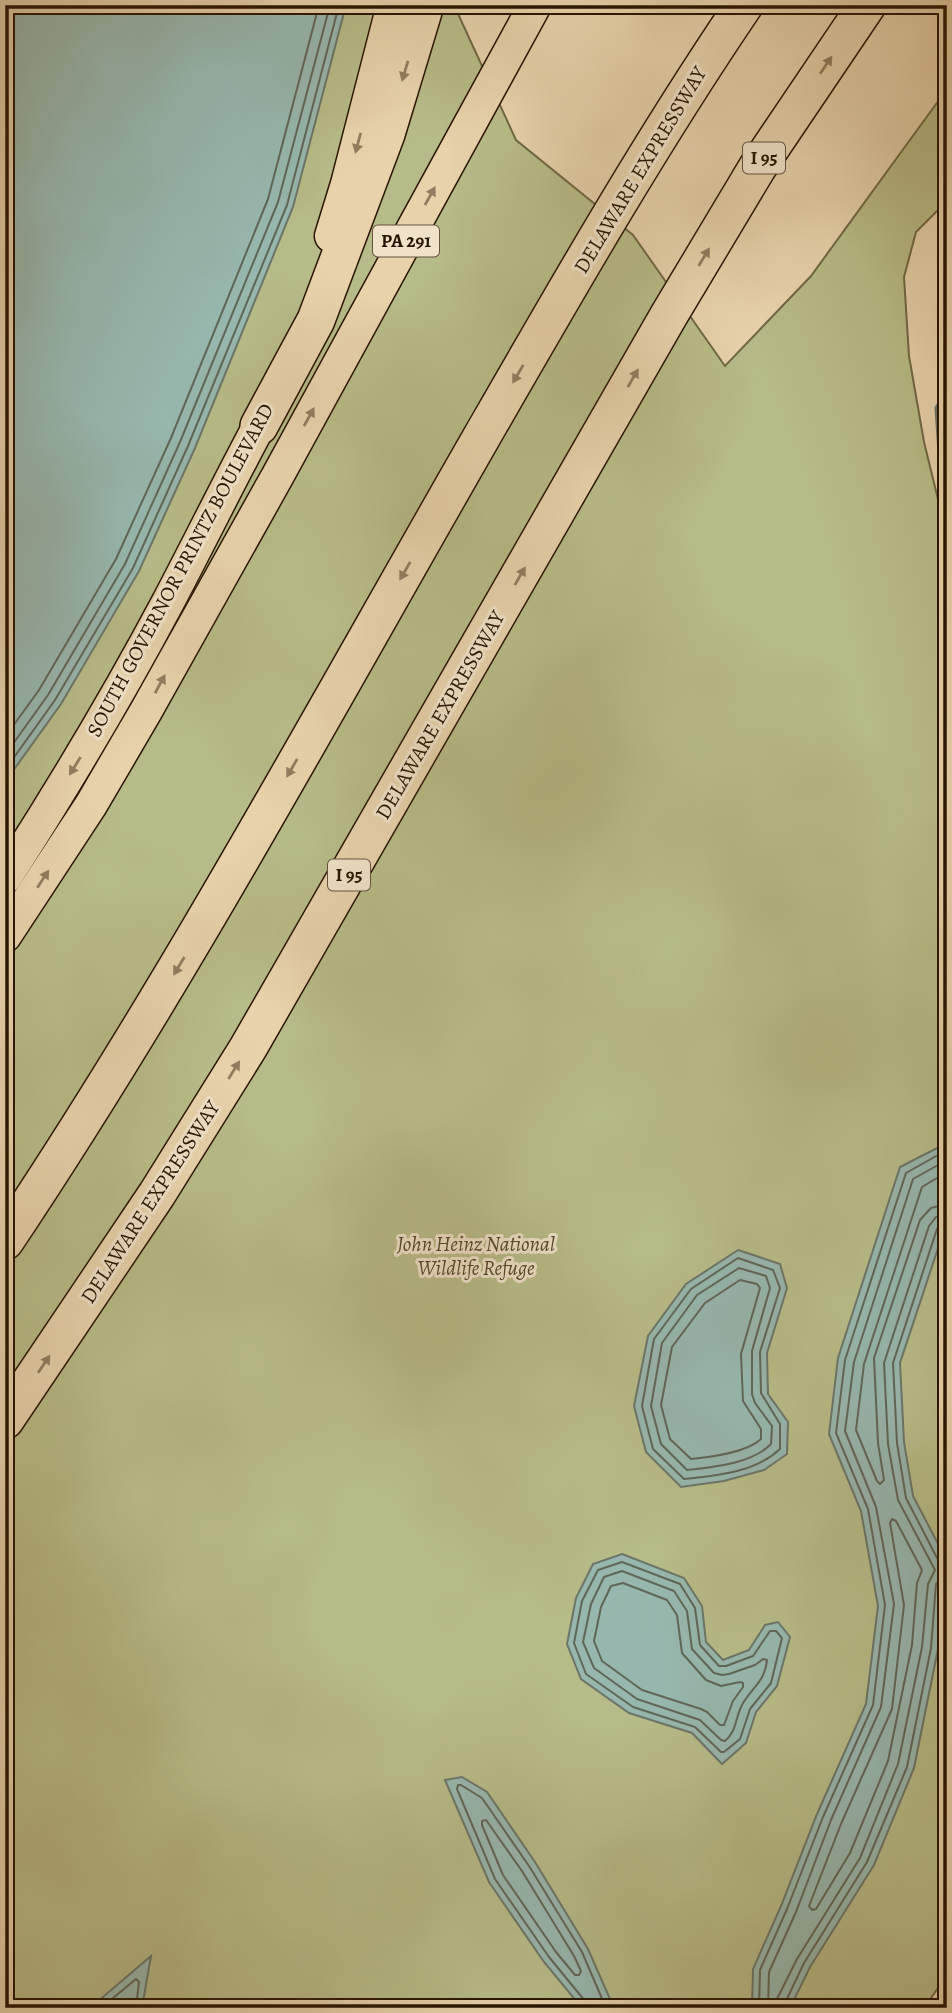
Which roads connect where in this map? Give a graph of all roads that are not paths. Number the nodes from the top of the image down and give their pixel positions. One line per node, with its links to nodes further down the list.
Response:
1 (393, 5): 6 (main road, SOUTH GOVERNOR PRINTZ BOULEVARD, one-way to 6)
2 (425, 5): 6 (highway, one-way to 6)
3 (535, 5): 8 (main road, SOUTH GOVERNOR PRINTZ BOULEVARD / PA 291, one-way to 3)
4 (744, 5): 9 (highway, DELAWARE EXPRESSWAY, one-way to 9)
5 (867, 5): 10 (highway, DELAWARE EXPRESSWAY / I 95, one-way to 5)
6 (259, 426): 7 (main road, SOUTH GOVERNOR PRINTZ BOULEVARD, one-way to 7)
7 (5, 878)
8 (5, 936)
9 (5, 1241)
10 (5, 1420)

